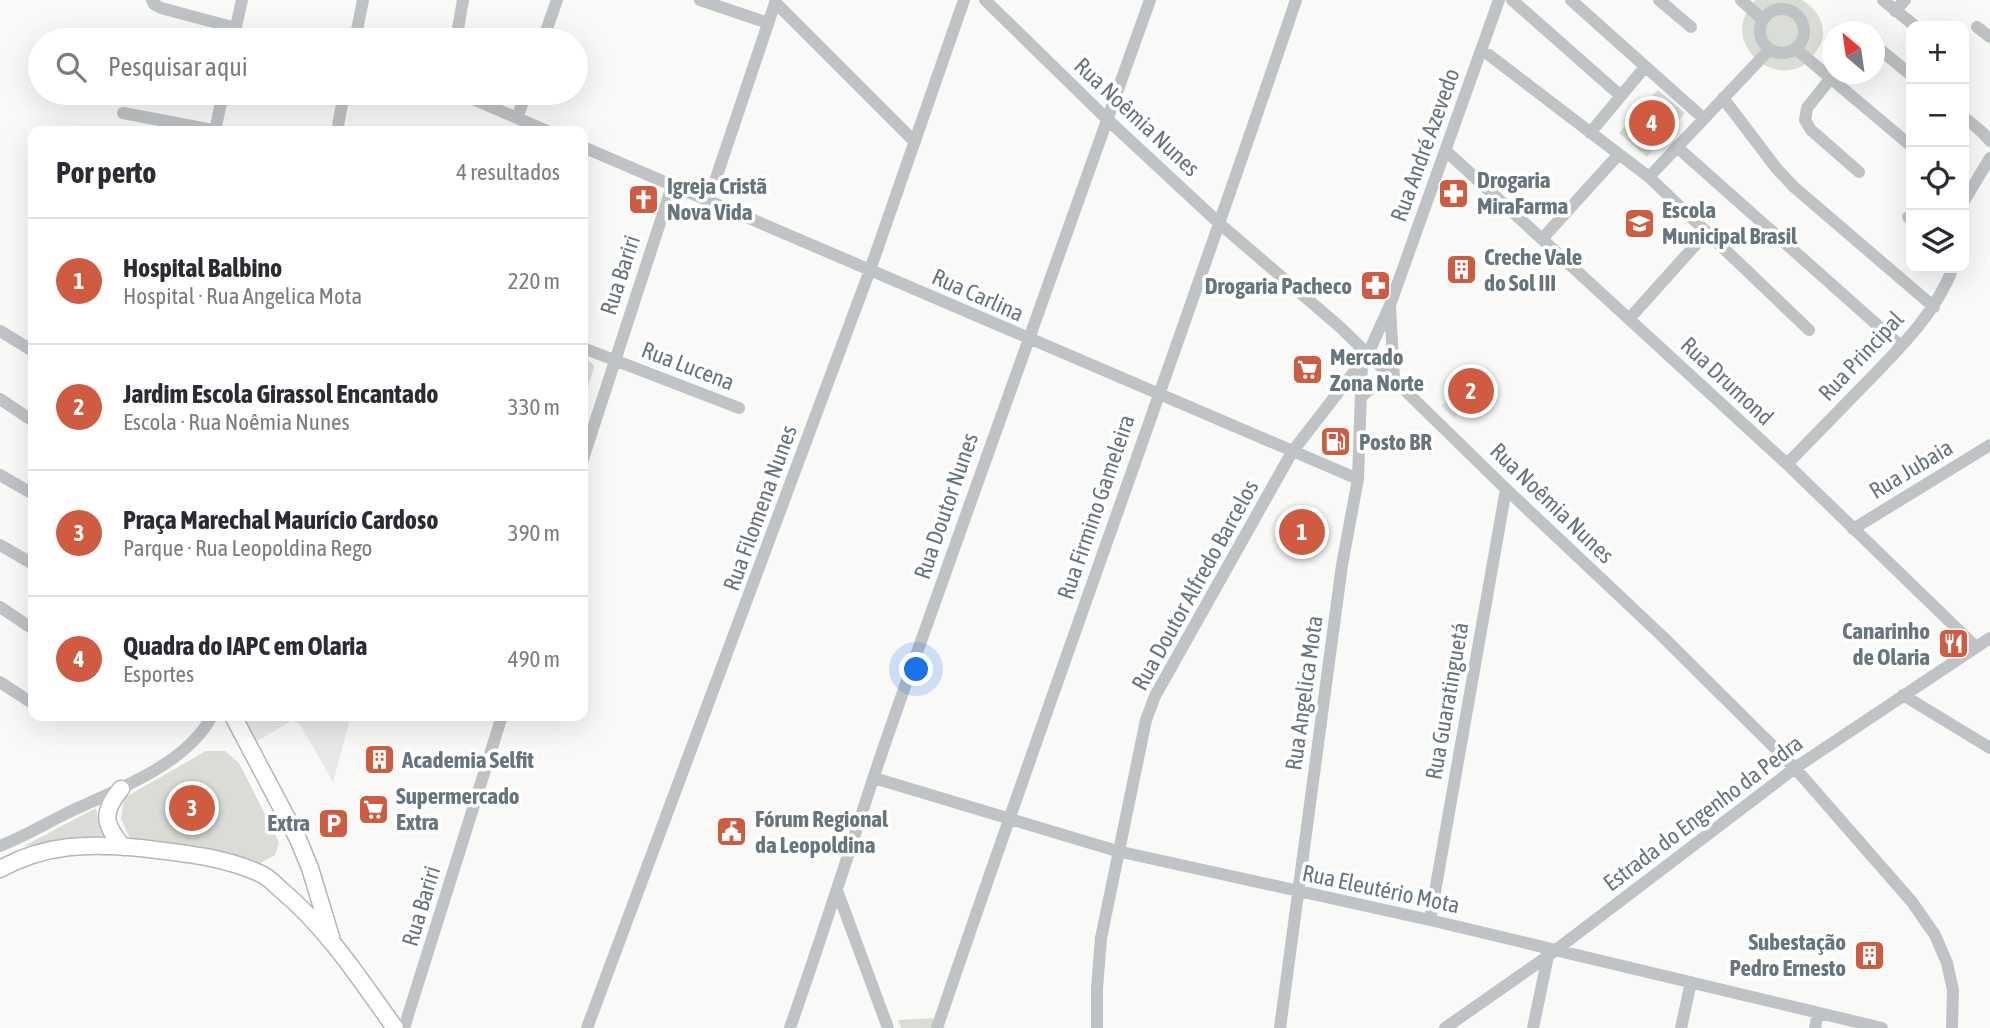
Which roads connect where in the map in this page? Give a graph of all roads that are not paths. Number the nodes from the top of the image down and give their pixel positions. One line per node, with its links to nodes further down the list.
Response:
1 (152, 0): 25 (street)
2 (242, 0): 26 (street)
3 (363, 0): 27 (street)
4 (463, 0): 28 (street)
5 (557, 0): 29 (street)
6 (700, 0): 22 (street)
7 (964, 0): 57 (street, Rua Filomena Nunes)
8 (985, 0): 49 (street, Rua Noêmia Nunes)
9 (1150, 0): 49 (street, Rua Doutor Nunes)
10 (1296, 0): 69 (street, Rua Firmino Gameleira)
11 (1499, 0): 61 (street, Rua André Azevedo)
12 (1512, 0): 40 (street)
13 (1571, 0): 35 (street)
14 (1659, 0): 23 (street)
15 (1741, 0): 20 (street)
16 (1883, 0): 19 (street)
17 (1905, 0): 19 (street)
18 (776, 1): 22 (street); 57 (street)
19 (1895, 10): 21 (street)
20 (1763, 20): 31 (street); 32 (street)
21 (1909, 21)
22 (768, 23): 68 (street)
23 (1691, 27)
24 (1977, 27): 30 (street)
25 (218, 28)
26 (236, 28)
27 (357, 28)
28 (458, 28)
29 (547, 28)
30 (1990, 37)
31 (1796, 49): 32 (street); 36 (street)
32 (1769, 50): 41 (street)
33 (1885, 54): 37 (street)
34 (1489, 55): 55 (street)
35 (1645, 67): 40 (street); 48 (street)
36 (1822, 68)
37 (1906, 71)
38 (1826, 84): 64 (street)
39 (1841, 84): 58 (street)
40 (1621, 96): 55 (street)
41 (1723, 98): 48 (street); 75 (street)
42 (221, 105): 52 (street)
43 (342, 105): 53 (street)
44 (487, 105): 47 (street)
45 (522, 105): 47 (street)
46 (122, 113): 51 (street)
47 (517, 118): 54 (street)
48 (1703, 118): 59 (street)
49 (1108, 120): 69 (street, Rua Noêmia Nunes); 79 (street, Rua Doutor Nunes)
50 (1969, 121): 56 (street)
51 (190, 126)
52 (217, 126)
53 (338, 126)
54 (535, 126)
55 (1590, 133): 62 (street)
56 (1990, 141)
57 (915, 142): 72 (street, Rua Filomena Nunes)
58 (1906, 142)
59 (1677, 147): 65 (street); 80 (street)
60 (588, 149): 66 (street, Rua Carlina)
61 (1446, 150): 71 (street, Rua Drumond); 74 (street, Rua André Azevedo)
62 (1619, 155): 65 (street); 71 (street)
63 (1990, 158): 67 (street)
64 (1859, 172)
65 (1650, 177): 70 (street)
66 (672, 186): 68 (street, Rua Carlina); 84 (street, Rua Bariri)
67 (1969, 193)
68 (708, 202): 72 (street, Rua Carlina)
69 (1220, 224): 83 (street, Rua Noêmia Nunes); 86 (street, Rua Firmino Gameleira)
70 (1707, 232): 76 (street); 77 (street)
71 (1542, 239): 76 (street, Rua Drumond)
72 (870, 270): 79 (street, Rua Carlina); 130 (street, Rua Filomena Nunes)
73 (1951, 273): 75 (street, Rua Principal)
74 (1390, 305): 83 (street, Rua André Azevedo); 85 (street, Rua André Azevedo)
75 (1934, 307): 80 (street, Rua Principal)
76 (1629, 319): 94 (street, Rua Drumond)
77 (1809, 330)
78 (0, 331): 81 (street)
79 (1027, 339): 86 (street, Rua Carlina); 114 (street, Rua Doutor Nunes)
80 (1902, 346): 94 (street, Rua Principal)
81 (28, 348)
82 (588, 350): 84 (street, Rua Lucena)
83 (1365, 358): 85 (street, Rua Noêmia Nunes); 87 (street, Rua Angelica Mota); 93 (street, Rua Doutor Alfredo Barcelos)
84 (614, 360): 89 (street, Rua Lucena); 91 (street, Rua Bariri)
85 (1394, 379): 87 (street); 97 (street, Rua Noêmia Nunes)
86 (1158, 393): 93 (street, Rua Carlina); 116 (street, Rua Firmino Gameleira)
87 (1362, 397): 96 (street, Rua Angelica Mota)
88 (0, 400): 90 (street)
89 (739, 408)
90 (28, 418)
91 (588, 442)
92 (1990, 445): 99 (street, Rua Jubaia)
93 (1293, 452): 96 (street, Rua Carlina); 119 (street, Rua Doutor Alfredo Barcelos)
94 (1787, 464): 99 (street, Rua Drumond)
95 (0, 475): 98 (street)
96 (1358, 480): 121 (street, Rua Angelica Mota)
97 (1506, 489): 113 (street, Rua Noêmia Nunes); 123 (street, Rua Guaratinguetá)
98 (28, 491)
99 (1853, 529): 105 (street, Rua Drumond)
100 (0, 545): 101 (street)
101 (28, 561)
102 (0, 607): 103 (street)
103 (28, 626)
104 (1990, 638): 105 (street, Estrada do Engenho da Pedra)
105 (1976, 647): 107 (street, Estrada do Engenho da Pedra)
106 (0, 682): 108 (street)
107 (1903, 695): 112 (street); 113 (street, Estrada do Engenho da Pedra)
108 (28, 700)
109 (209, 721): 115 (street)
110 (236, 721): 124 (main road)
111 (500, 721): 129 (street, Rua Bariri)
112 (1990, 748)
113 (1796, 768): 125 (street, Estrada do Engenho da Pedra); 141 (street, Rua Noêmia Nunes)
114 (874, 778): 116 (street, Rua Eleutério Mota); 122 (street, Rua Doutor Nunes)
115 (121, 789): 117 (street); 118 (main road)
116 (1009, 819): 119 (street, Rua Eleutério Mota); 133 (street, Rua Firmino Gameleira)
117 (0, 846)
118 (123, 847): 120 (main road); 124 (main road)
119 (1117, 851): 121 (street, Rua Eleutério Mota); 134 (street, Rua Doutor Alfredo Barcelos)
120 (0, 869)
121 (1297, 892): 123 (street, Rua Eleutério Mota); 135 (street, Rua Angelica Mota)
122 (838, 893): 131 (street, Rua Doutor Nunes); 132 (street)
123 (1430, 920): 125 (street, Rua Eleutério Mota)
124 (333, 942): 128 (main road)
125 (1552, 954): 126 (street, Rua Eleutério Mota); 136 (street, Estrada do Engenho da Pedra); 137 (street)
126 (1691, 982): 127 (street, Rua Eleutério Mota); 138 (street)
127 (1818, 1013): 139 (street); 140 (street, Rua Eleutério Mota)
128 (395, 1028)
129 (404, 1028)
130 (587, 1028)
131 (790, 1028)
132 (888, 1028)
133 (937, 1028)
134 (1097, 1028)
135 (1280, 1028)
136 (1446, 1028)
137 (1533, 1028)
138 (1681, 1028)
139 (1815, 1028)
140 (1882, 1028)
141 (1952, 1028)

